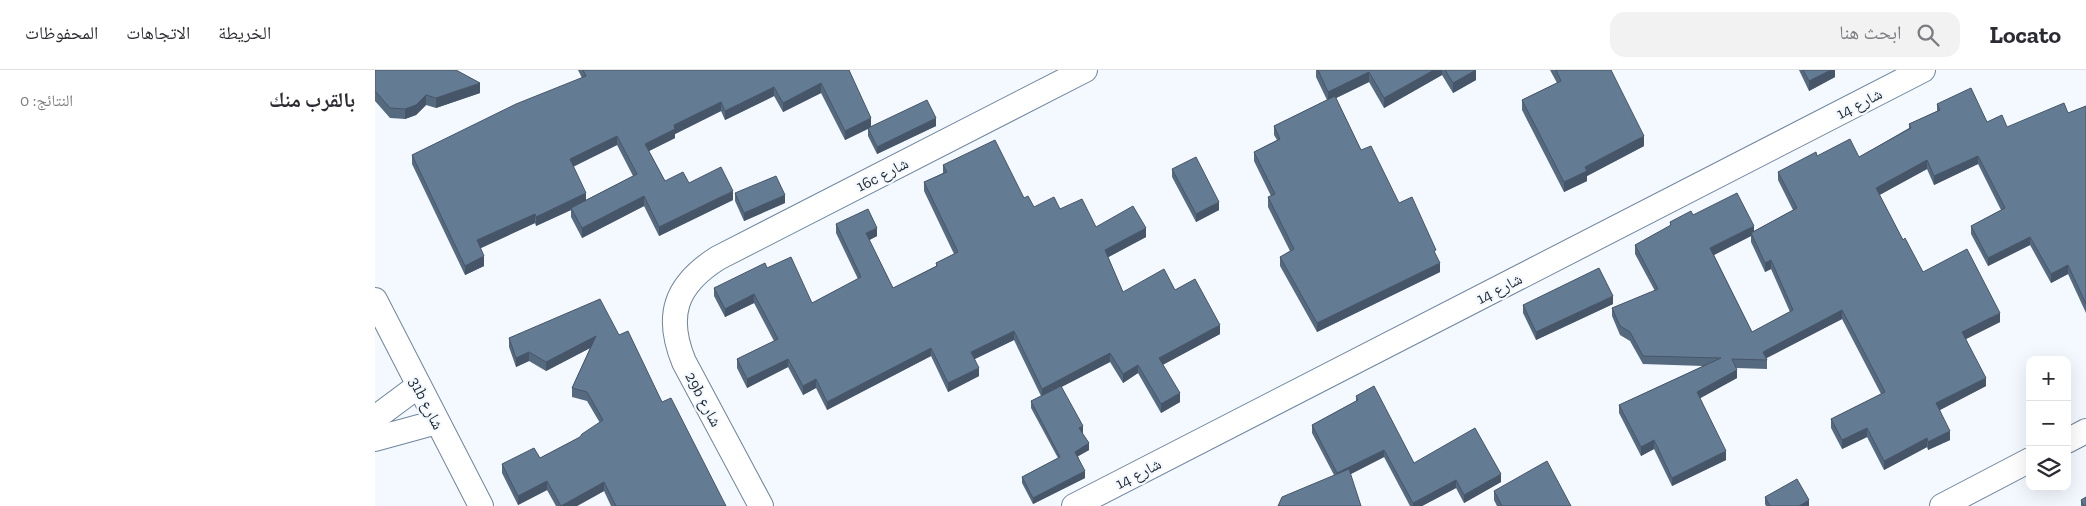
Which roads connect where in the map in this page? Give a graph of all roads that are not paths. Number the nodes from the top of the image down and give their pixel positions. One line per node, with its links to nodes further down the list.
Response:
1 (1085, 70): 3 (street, 16c شارع)
2 (1923, 70): 14 (street, شارع 14)
3 (686, 287): 13 (street, 29b شارع)
4 (375, 300): 5 (street, 31b شارع)
5 (417, 386): 6 (street); 7 (street, 31b شارع)
6 (375, 418)
7 (437, 422): 9 (street); 12 (street, 31b شارع)
8 (2086, 431): 10 (street)
9 (375, 439)
10 (2071, 439)
11 (2026, 462): 15 (street)
12 (481, 506)
13 (761, 506)
14 (1074, 506)
15 (1942, 506)

